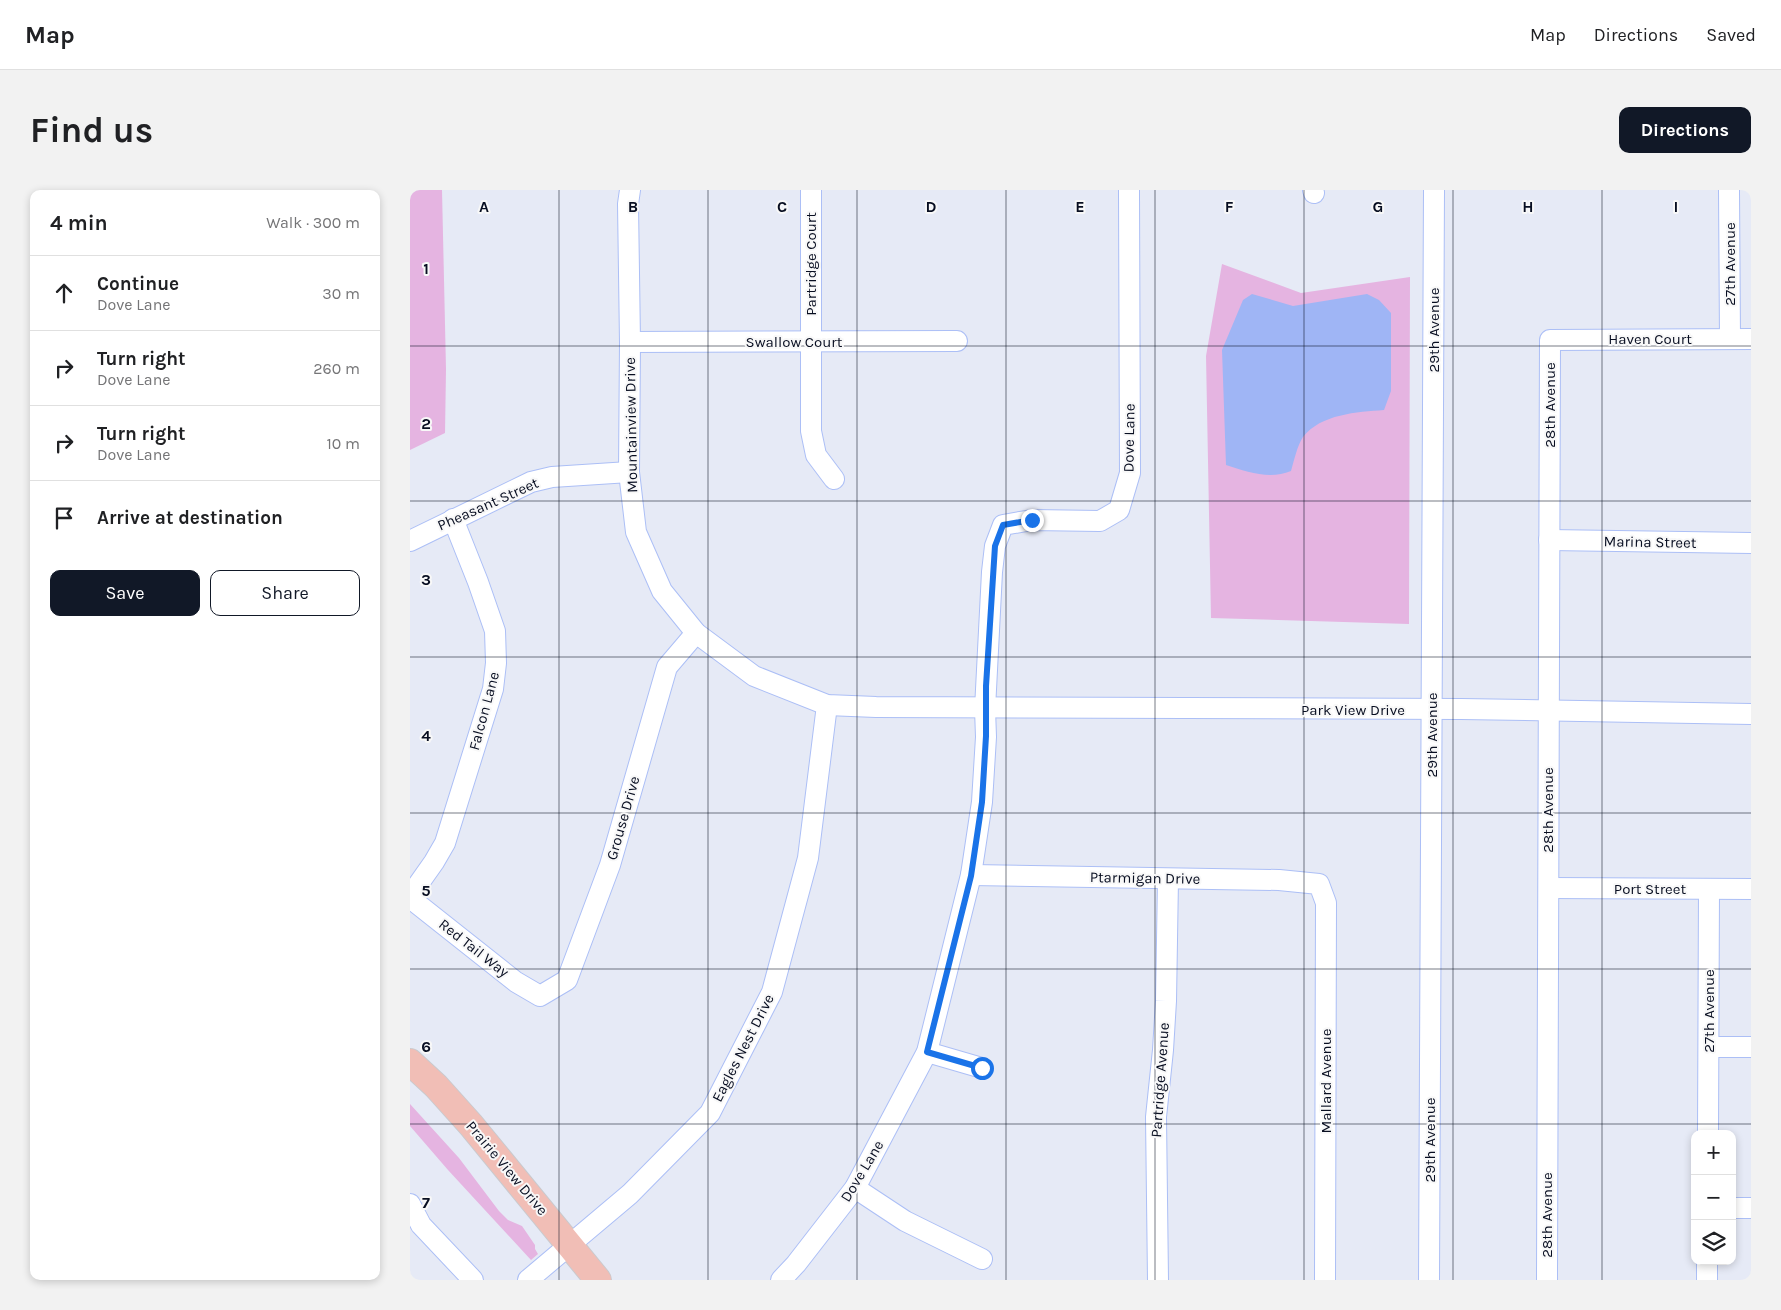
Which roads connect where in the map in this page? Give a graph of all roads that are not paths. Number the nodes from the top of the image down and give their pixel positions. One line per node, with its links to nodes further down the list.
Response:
1 (630, 190): 10 (street, Mountainview Drive)
2 (811, 190): 11 (street, Partridge Court)
3 (1129, 190): 20 (street, Dove Lane)
4 (1434, 190): 21 (street, 29th Avenue)
5 (1729, 190): 6 (street, 27th Avenue)
6 (1730, 339): 7 (street, Haven Court); 8 (street, Haven Court)
7 (1751, 339)
8 (1550, 340): 15 (street, 28th Avenue)
9 (957, 341): 11 (street, Swallow Court)
10 (630, 342): 11 (street, Swallow Court); 12 (street, Mountainview Drive)
11 (811, 342): 13 (street, Partridge Court)
12 (629, 472): 14 (street, Pheasant Street); 18 (street, Mountainview Drive)
13 (834, 479)
14 (453, 519): 16 (street, Pheasant Street); 30 (street, Falcon Lane)
15 (1549, 540): 17 (street, Marina Street); 22 (street, 28th Avenue)
16 (410, 541)
17 (1751, 543)
18 (696, 633): 19 (street, Mountainview Drive); 31 (street, Grouse Drive)
19 (827, 705): 20 (street, Mountainview Drive); 43 (street, Eagles Nest Drive)
20 (985, 709): 21 (street, Park View Drive); 24 (street, Dove Lane)
21 (1432, 710): 22 (street, Park View Drive); 52 (street, 29th Avenue)
22 (1548, 711): 23 (street, Park View Drive); 27 (street, 28th Avenue)
23 (1751, 714)
24 (971, 876): 25 (street, Ptarmigan Drive); 34 (street, Dove Lane)
25 (1168, 879): 26 (street, Ptarmigan Drive); 50 (street, Partridge Avenue)
26 (1319, 884): 51 (street, Mallard Avenue)
27 (1549, 888): 28 (street, Port Street); 53 (street, 28th Avenue)
28 (1710, 889): 29 (street, Port Street); 32 (street, 27th Avenue)
29 (1751, 889)
30 (410, 897): 31 (street, Red Tail Way)
31 (540, 996)
32 (1709, 1047): 33 (street); 37 (street, 27th Avenue)
33 (1751, 1047)
34 (927, 1052): 36 (street); 38 (street, Dove Lane)
35 (410, 1062): 43 (main road, Prairie View Drive)
36 (982, 1068)
37 (1708, 1130)
38 (855, 1188): 44 (street); 49 (street, Dove Lane)
39 (410, 1204): 42 (street)
40 (1736, 1208): 41 (street)
41 (1751, 1208)
42 (416, 1229): 46 (street)
43 (570, 1244): 47 (street, Eagles Nest Drive); 48 (main road, Prairie View Drive)
44 (982, 1259)
45 (1707, 1265): 54 (street)
46 (473, 1280)
47 (528, 1280)
48 (598, 1280)
49 (781, 1280)
50 (1158, 1280)
51 (1325, 1280)
52 (1429, 1280)
53 (1546, 1280)
54 (1707, 1280)

